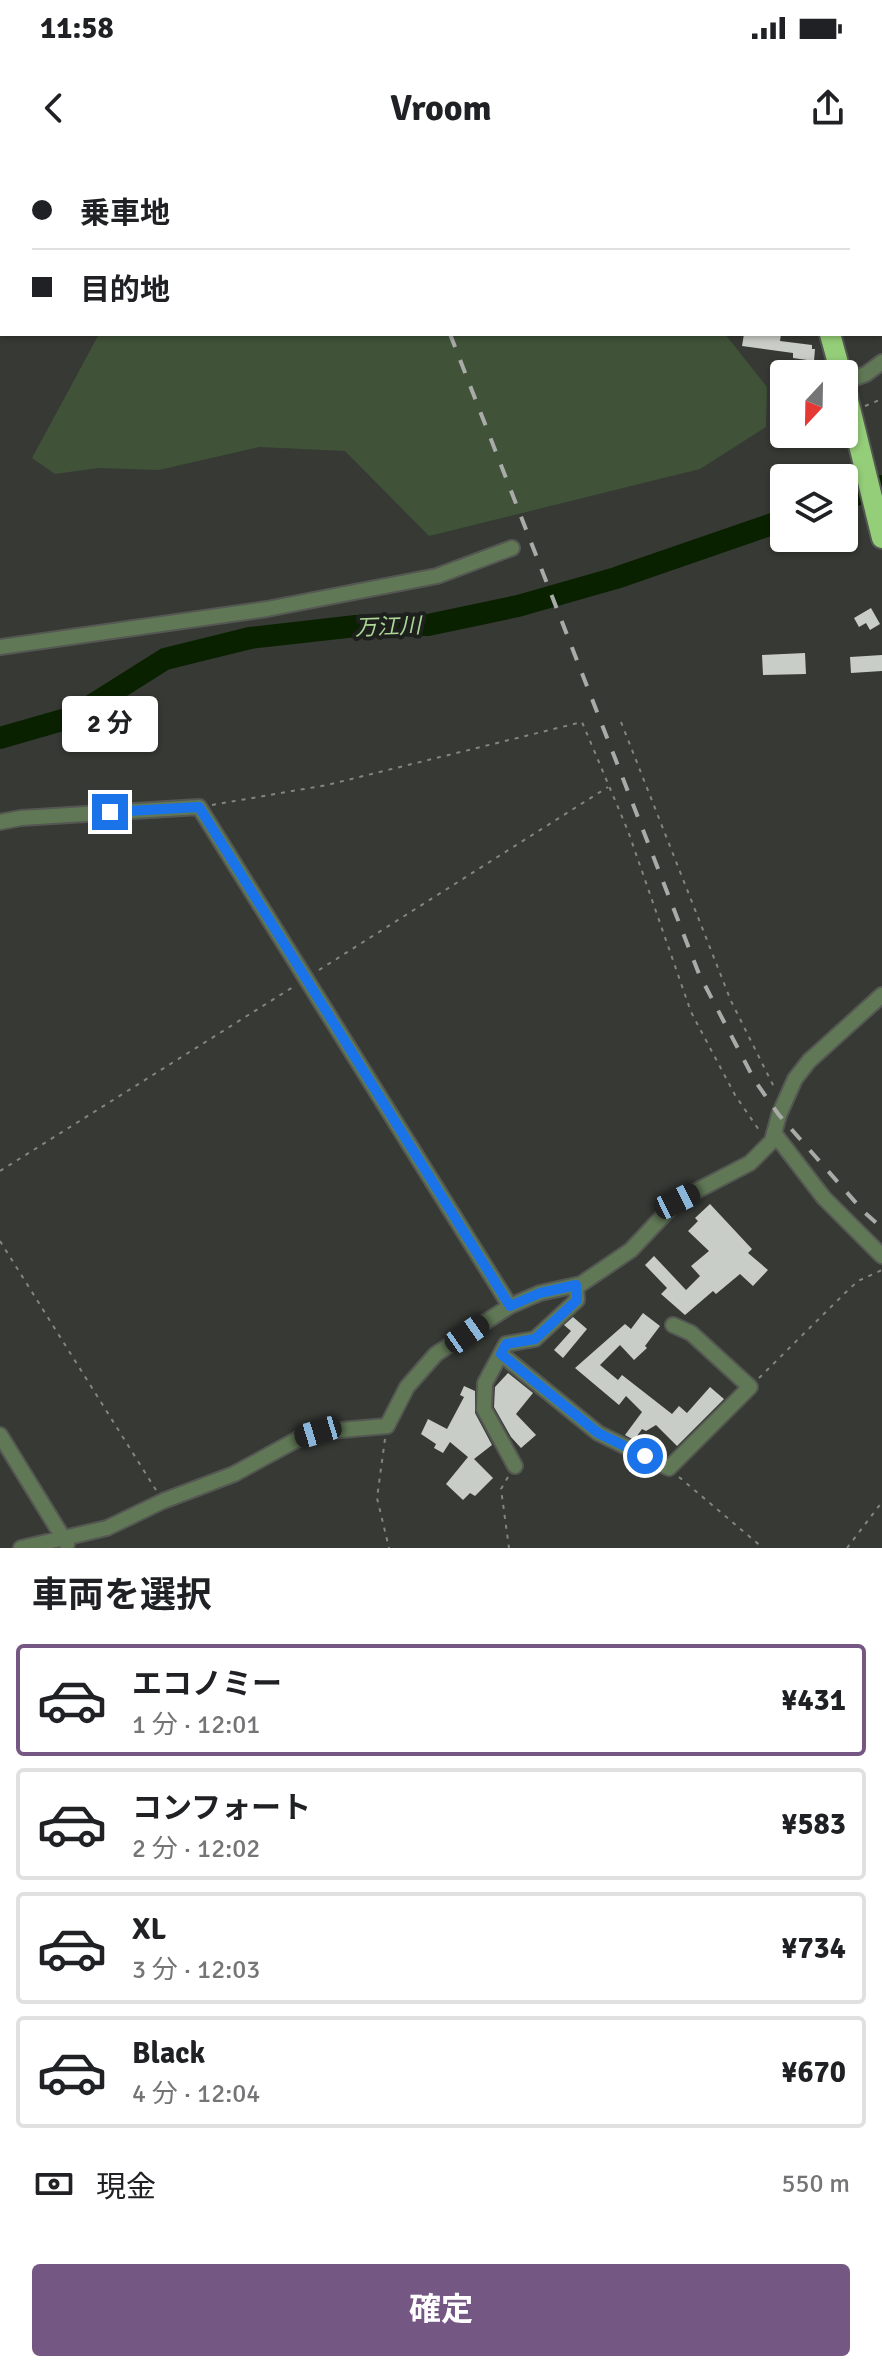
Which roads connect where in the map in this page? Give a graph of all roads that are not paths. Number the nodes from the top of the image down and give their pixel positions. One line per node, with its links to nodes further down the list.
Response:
1 (831, 336): 2 (highway)
2 (837, 360)
3 (882, 362): 4 (street)
4 (858, 377)
5 (858, 446): 6 (highway)
6 (882, 538)
7 (512, 548): 8 (street)
8 (0, 647)
9 (0, 822): 14 (street)
10 (882, 995): 11 (street)
11 (773, 1137): 12 (street); 13 (street)
12 (882, 1256)
13 (576, 1285): 14 (street); 16 (street)
14 (510, 1306): 19 (street)
15 (673, 1325): 16 (street)
16 (501, 1354): 18 (street)
17 (0, 1435): 19 (street)
18 (515, 1466)
19 (67, 1544): 20 (street)
20 (21, 1548)

